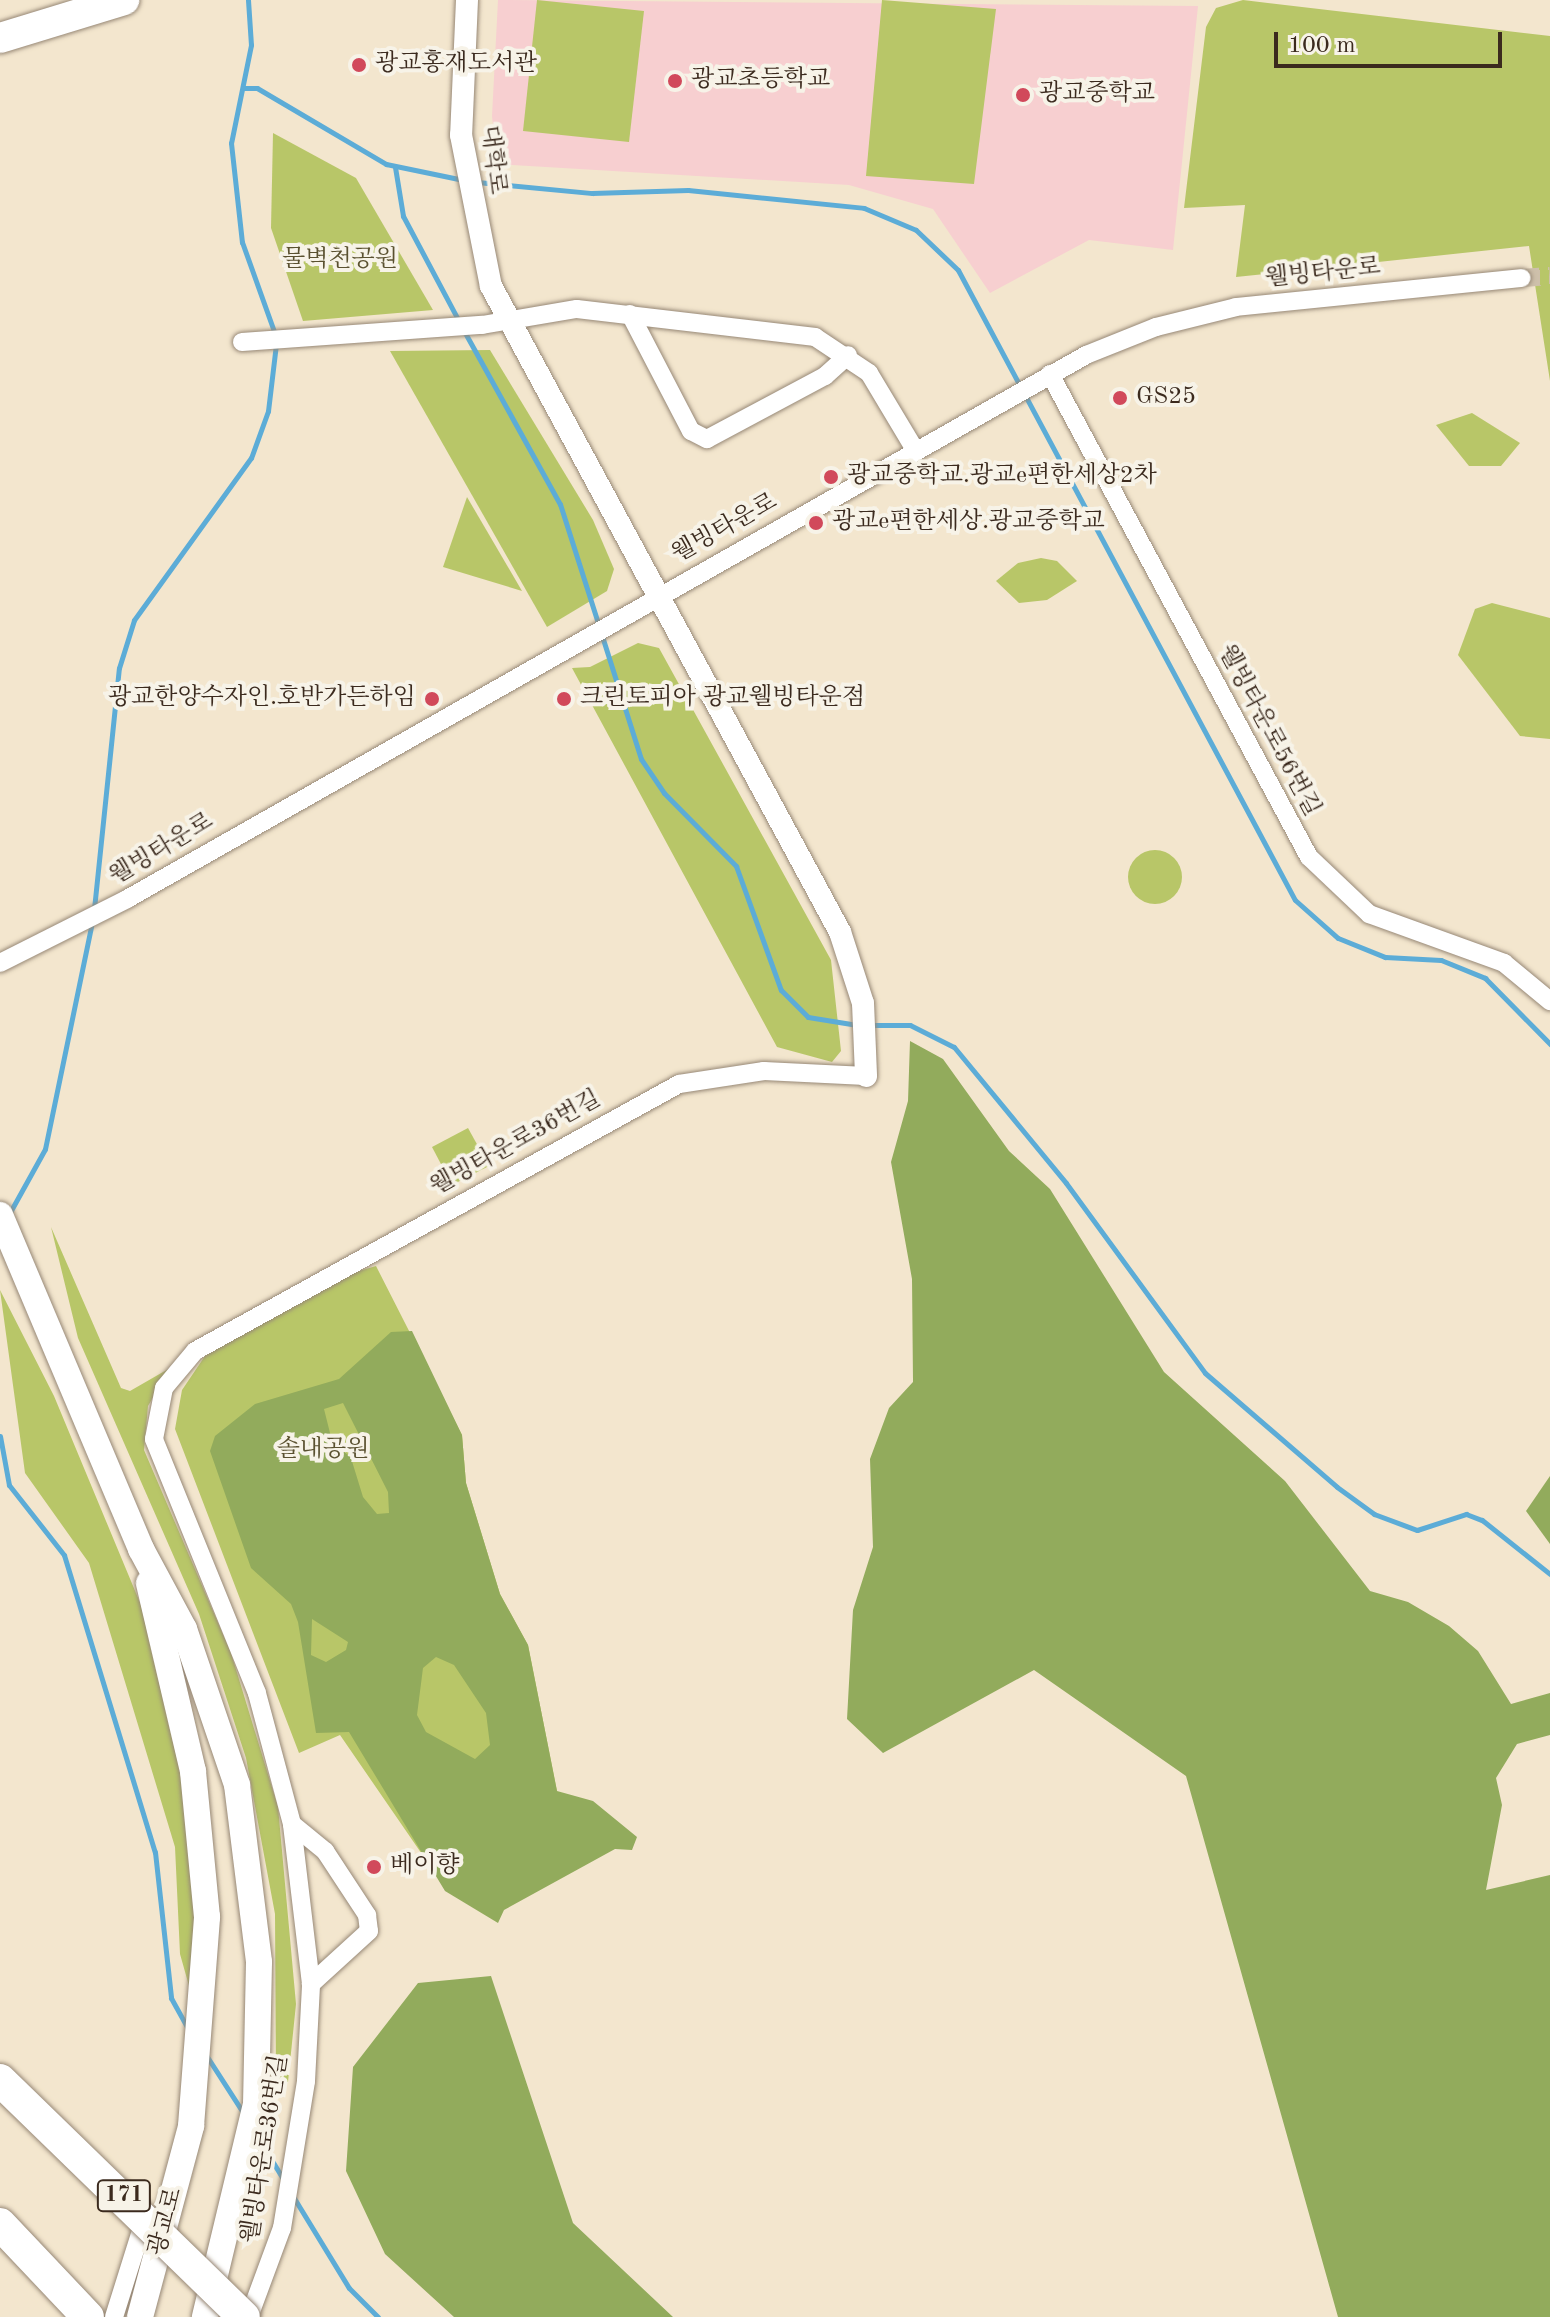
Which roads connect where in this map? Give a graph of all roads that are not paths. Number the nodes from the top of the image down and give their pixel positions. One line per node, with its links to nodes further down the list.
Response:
1 (105, 0): 4 (highway)
2 (124, 0): 5 (highway)
3 (467, 0): 8 (street, 대학로)
4 (0, 24)
5 (0, 38)
6 (1522, 278): 11 (street, 웰빙타운로)
7 (630, 314): 8 (street); 10 (street); 10 (street)
8 (508, 322): 9 (street); 13 (street, 대학로)
9 (242, 342)
10 (848, 355): 12 (street)
11 (1042, 379): 12 (street, 웰빙타운로); 15 (street, 웰빙타운로56번길)
12 (915, 450): 13 (street, 웰빙타운로)
13 (657, 595): 14 (street, 웰빙타운로); 16 (street, 웰빙타운로36번길)
14 (0, 963)
15 (1550, 1001)
16 (866, 1076): 19 (street, 웰빙타운로36번길)
17 (0, 1215): 18 (main road)
18 (141, 1549): 26 (main road, 광교로); 27 (main road)
19 (292, 1824): 20 (street, 웰빙타운로36번길); 20 (street)
20 (311, 1984): 28 (street, 웰빙타운로36번길)
21 (0, 2080): 28 (highway, 171, bridge)
22 (0, 2224): 24 (highway)
23 (140, 2234): 25 (street)
24 (88, 2317)
25 (114, 2317)
26 (140, 2317)
27 (205, 2317)
28 (247, 2317)

